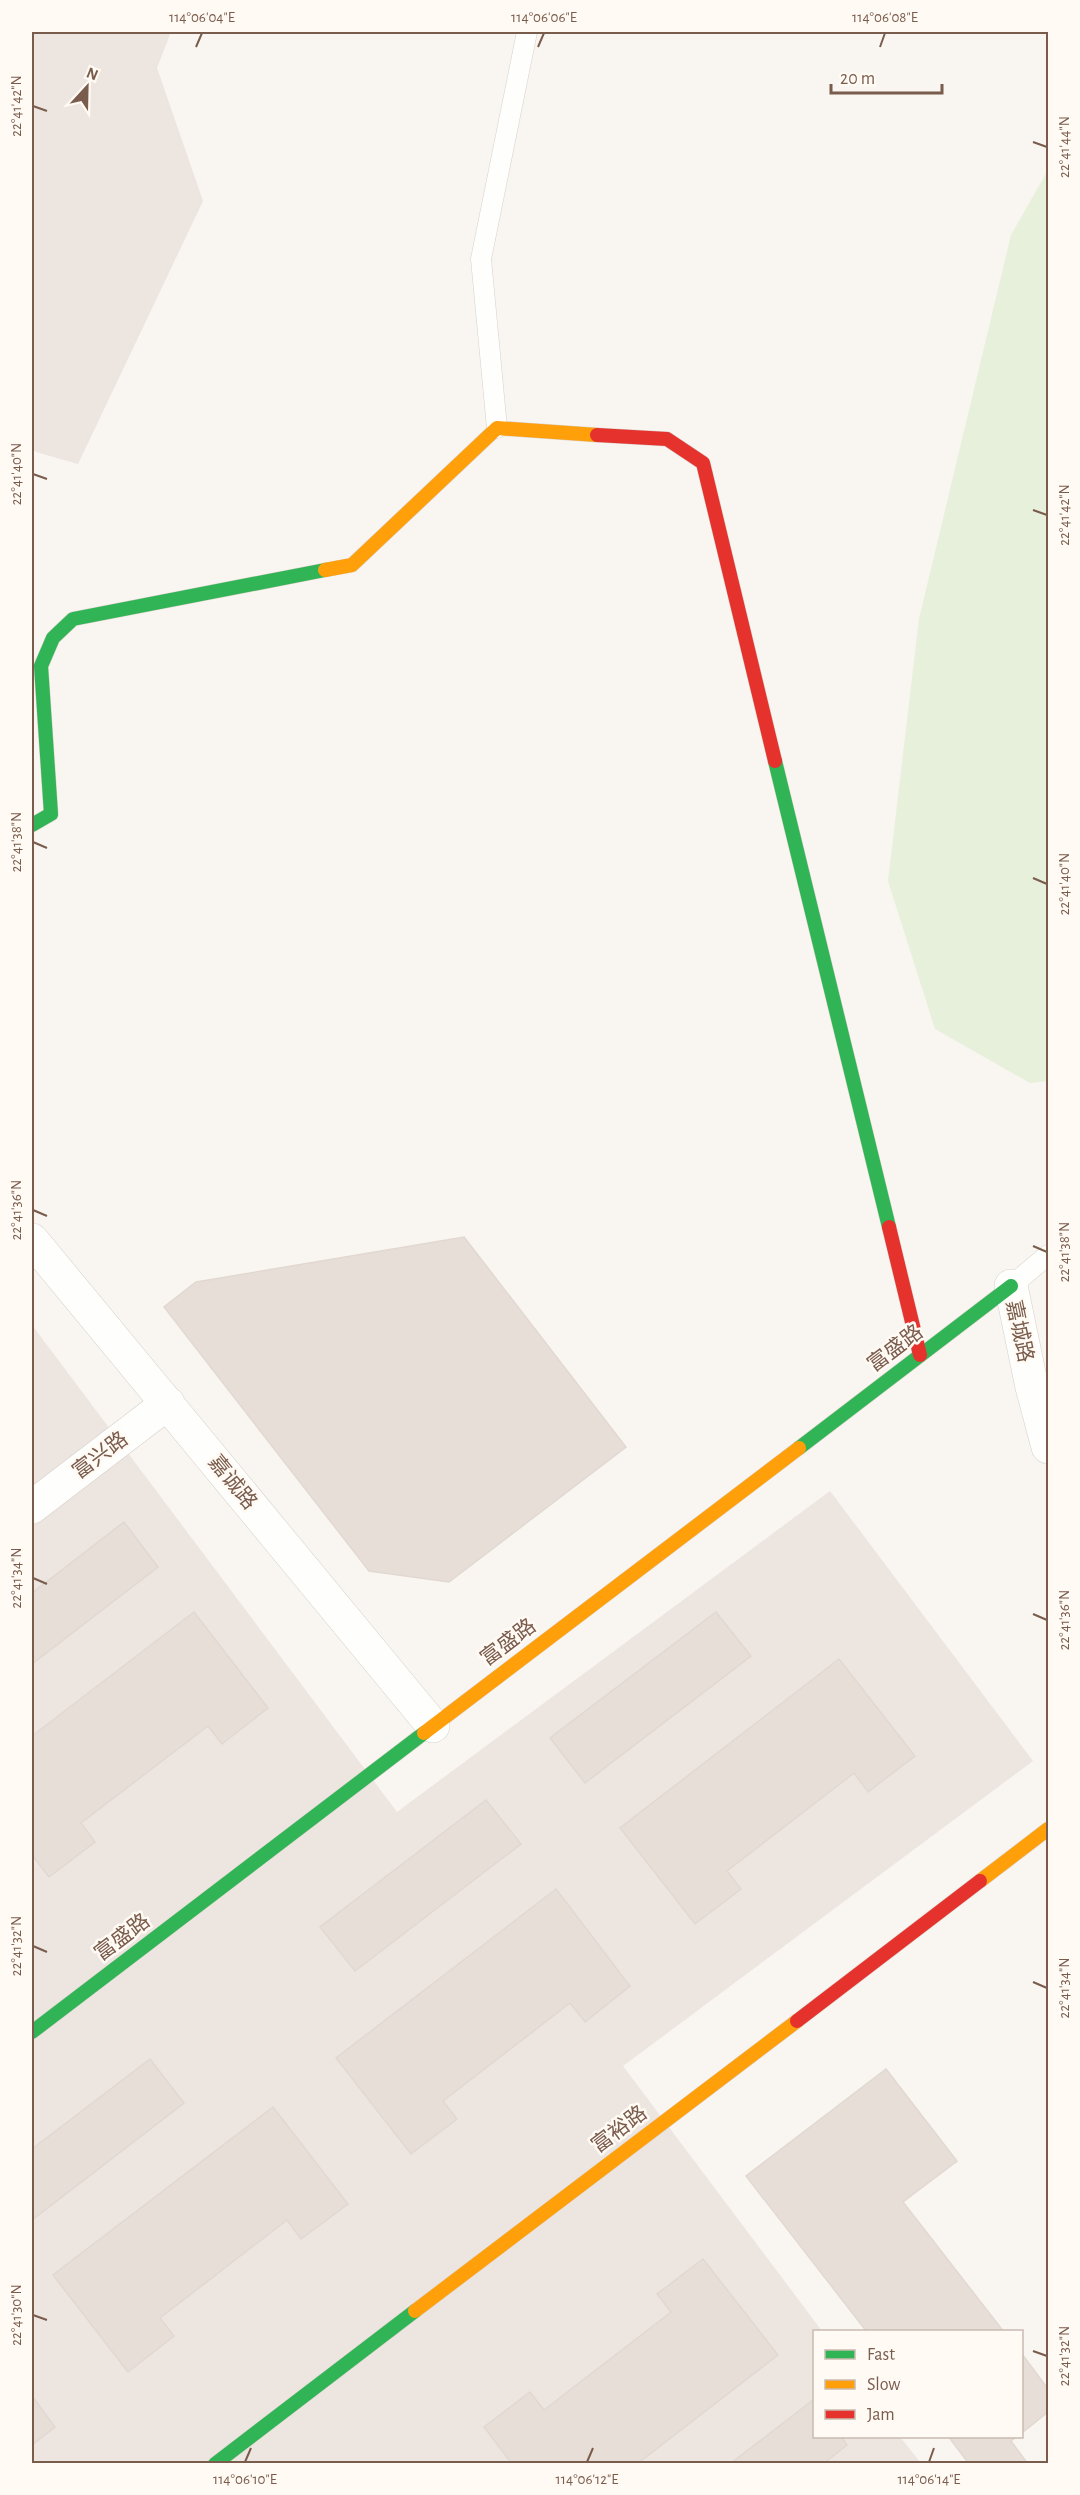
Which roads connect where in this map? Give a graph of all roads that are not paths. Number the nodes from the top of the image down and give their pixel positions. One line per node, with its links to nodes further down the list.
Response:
1 (527, 32): 2 (lane)
2 (497, 428): 3 (street); 8 (street)
3 (32, 825)
4 (32, 1240): 9 (street, 嘉诚路)
5 (1048, 1255): 6 (lane)
6 (1011, 1286): 7 (street, 嘉城路); 8 (street, 富盛路); 10 (street, 嘉城路)
7 (1048, 1350)
8 (920, 1355): 12 (street, 富盛路)
9 (168, 1403): 11 (street, 富兴路); 12 (street, 嘉诚路)
10 (1048, 1448)
11 (32, 1507)
12 (434, 1726): 14 (street, 富盛路)
13 (1048, 1829): 15 (street, 富裕路)
14 (32, 2032)
15 (214, 2463)

